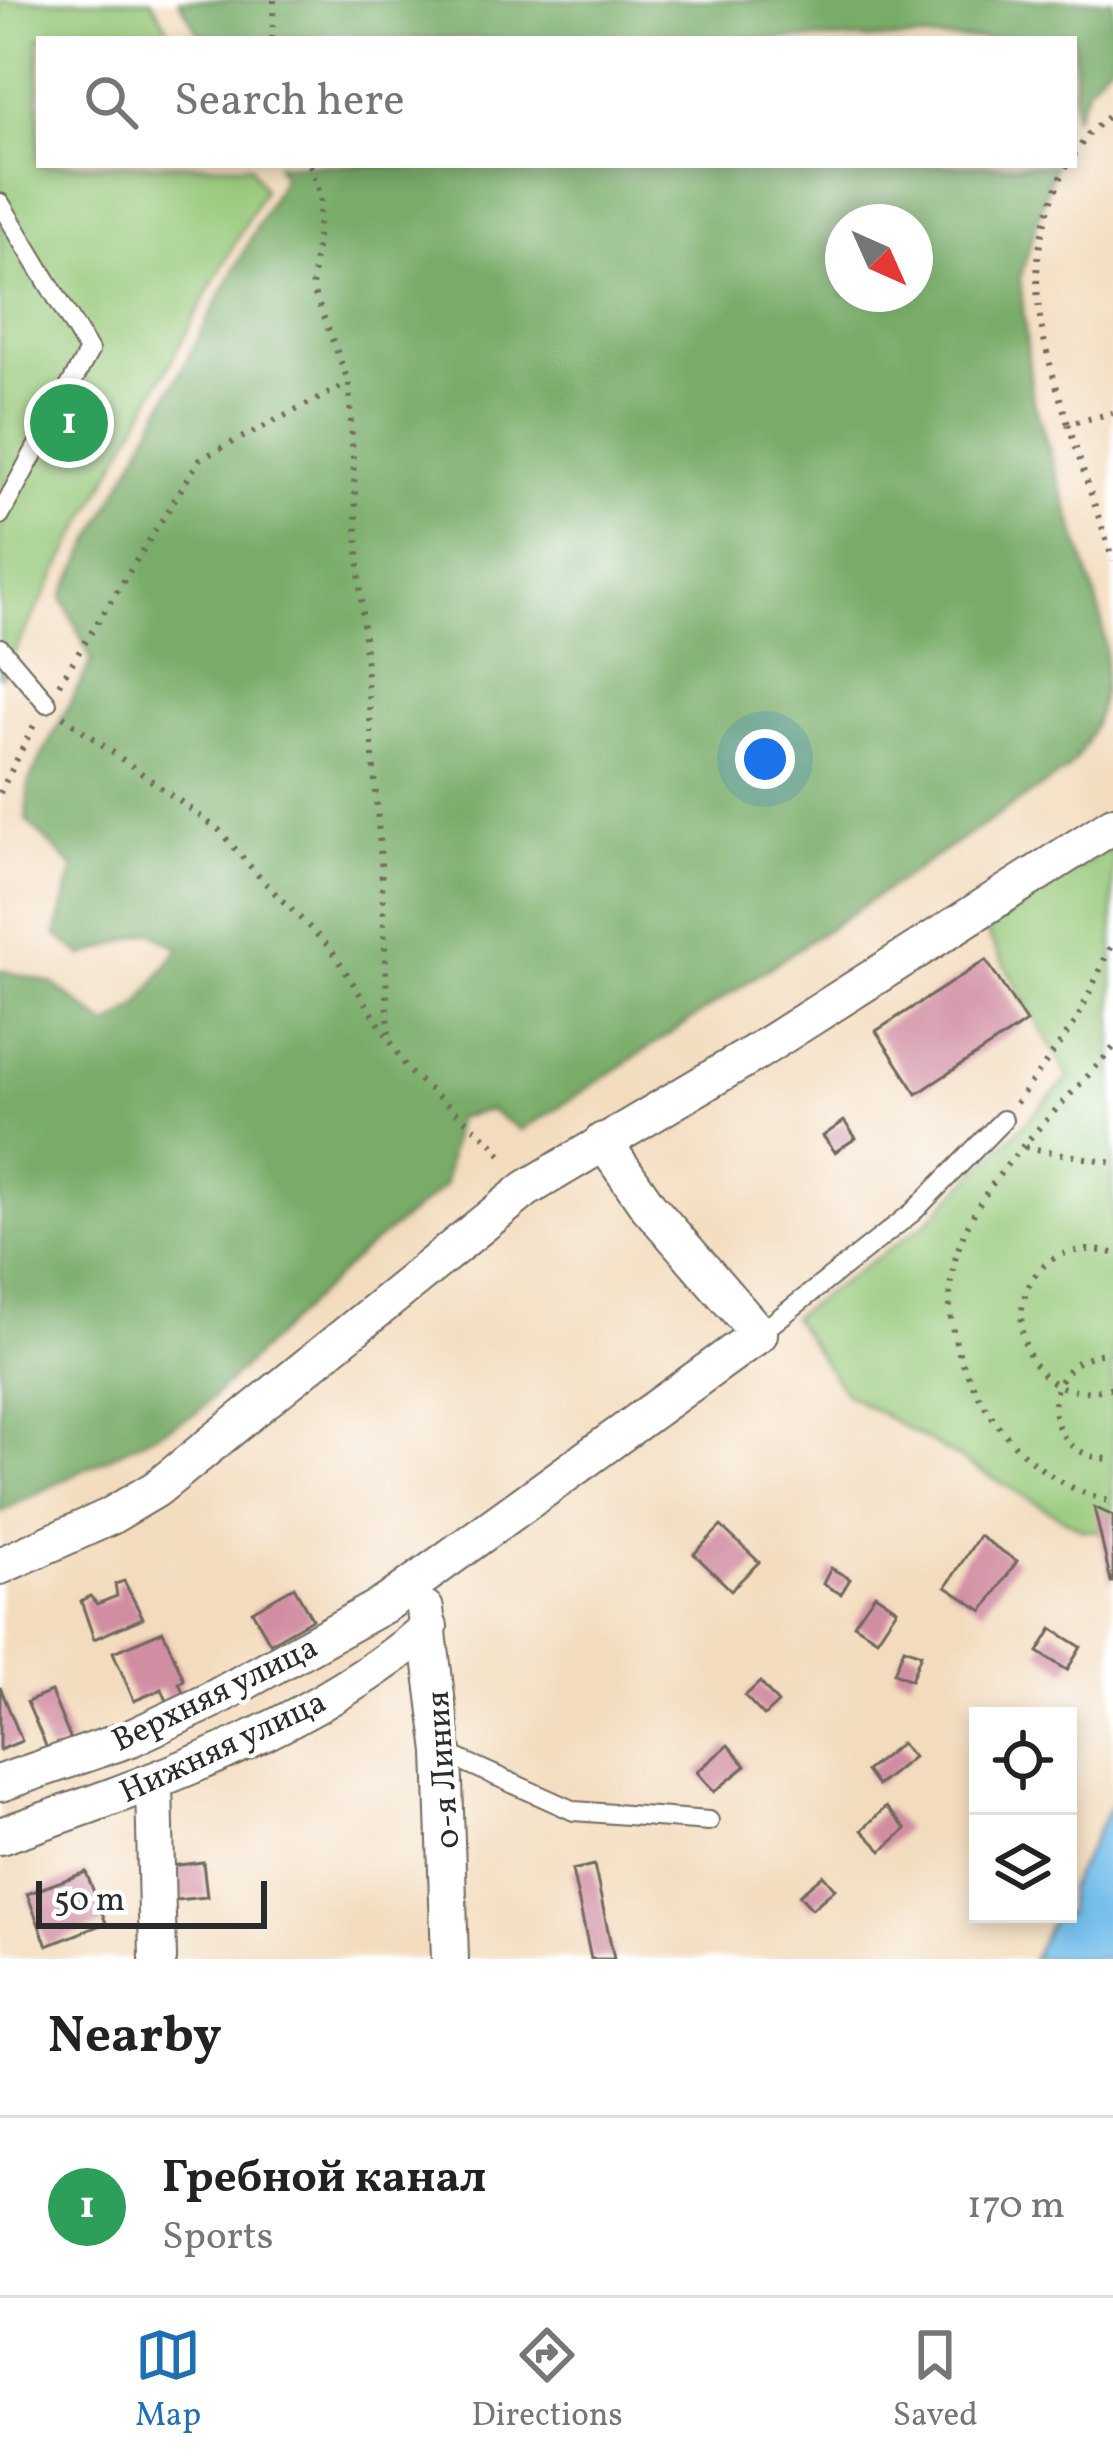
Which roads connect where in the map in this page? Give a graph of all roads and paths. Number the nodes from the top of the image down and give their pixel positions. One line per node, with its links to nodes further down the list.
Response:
1 (274, 0): 2 (path)
2 (272, 36)
3 (1113, 112): 4 (path)
4 (1077, 151)
5 (311, 168): 8 (path)
6 (1066, 168): 10 (path)
7 (0, 203): 11 (lane)
8 (349, 383): 14 (path); 18 (path)
9 (1113, 413): 10 (path)
10 (1068, 424): 12 (path)
11 (0, 515)
12 (1113, 561)
13 (0, 648): 14 (lane)
14 (47, 703): 15 (path); 18 (path)
15 (0, 793)
16 (1113, 825): 21 (street)
17 (1113, 941): 20 (path)
18 (389, 1040): 24 (path)
19 (1113, 1048): 22 (path)
20 (1003, 1120): 26 (lane)
21 (603, 1141): 24 (street); 26 (street)
22 (1025, 1147): 23 (path); 31 (path)
23 (1113, 1163)
24 (526, 1189): 32 (street)
25 (1113, 1253): 28 (path)
26 (759, 1334): 33 (street, Верхняя улица)
27 (1113, 1353): 28 (path)
28 (1058, 1384): 29 (path); 30 (path)
29 (1113, 1387)
30 (1113, 1459)
31 (1113, 1502)
32 (0, 1566)
33 (418, 1582): 34 (street, 0-я Линия); 37 (street, Верхняя улица)
34 (429, 1627): 35 (street, 0-я Линия); 36 (street, Нижняя улица)
35 (443, 1752): 38 (lane); 41 (street, 0-я Линия)
36 (154, 1783): 39 (street, Нижняя улица); 40 (street)
37 (0, 1784)
38 (709, 1821)
39 (0, 1836)
40 (158, 1959)
41 (450, 1959)

